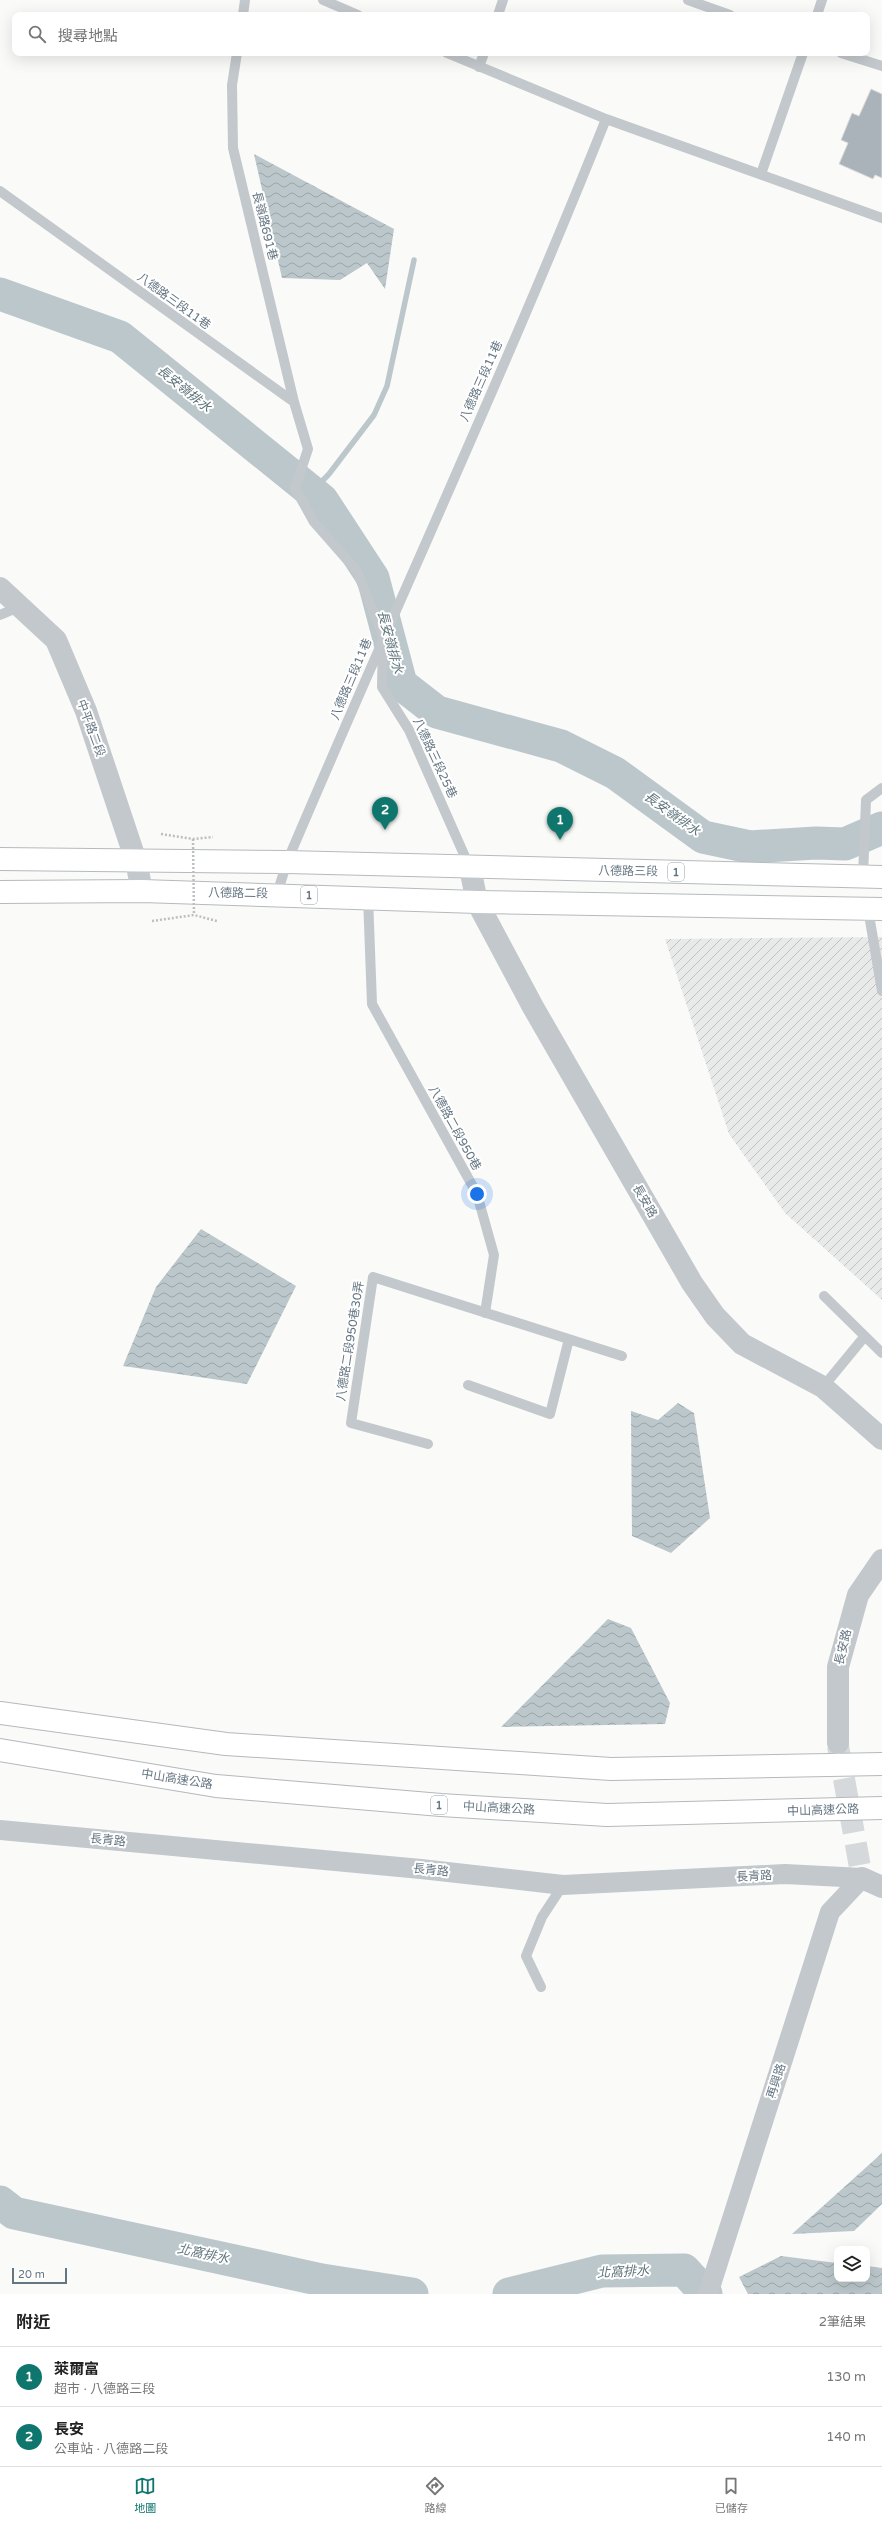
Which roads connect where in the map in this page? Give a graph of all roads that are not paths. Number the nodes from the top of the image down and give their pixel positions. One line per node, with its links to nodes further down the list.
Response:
1 (245, 0): 6 (lane)
2 (323, 0): 7 (lane)
3 (504, 0): 8 (lane)
4 (688, 0): 9 (lane)
5 (822, 0): 10 (lane)
6 (243, 12)
7 (351, 12)
8 (499, 12)
9 (722, 12)
10 (818, 12)
11 (237, 56): 22 (lane, 長嶺路691巷)
12 (454, 56): 17 (lane)
13 (483, 56): 17 (lane)
14 (802, 56): 19 (lane)
15 (851, 56): 16 (lane)
16 (882, 66)
17 (479, 67): 18 (lane)
18 (606, 119): 19 (lane); 25 (lane, 八德路三段11巷)
19 (761, 174): 21 (lane)
20 (0, 191): 22 (lane, 八德路三段11巷)
21 (882, 218)
22 (294, 402): 25 (lane, 八德路三段11巷)
23 (0, 588): 24 (street, 中平路二段)
24 (10, 611): 28 (street, 中平路二段)
25 (383, 636): 29 (lane, 八德路三段11巷); 30 (lane, 八德路三段25巷)
26 (882, 788): 31 (lane)
27 (0, 859): 28 (main road, 1)
28 (136, 861): 29 (main road, 1); 32 (street, 中平路二段)
29 (287, 862): 30 (main road, 1); 34 (lane, 八德路三段11巷)
30 (470, 868): 31 (main road, 八德路三段 / 1); 36 (street, 長安路)
31 (873, 877)
32 (142, 891): 33 (main road, 八德路二段 / 1); 34 (main road, 八德路二段 / 1)
33 (0, 892)
34 (277, 894): 35 (main road, 八德路二段 / 1)
35 (368, 897): 36 (main road, 八德路二段 / 1); 40 (lane, 八德路二段950巷)
36 (476, 902): 37 (main road, 1); 46 (street, 長安路)
37 (875, 909): 38 (lane)
38 (882, 991)
39 (824, 1296): 41 (lane)
40 (485, 1313): 42 (lane); 48 (lane, 八德路二段950巷30弄)
41 (865, 1336): 43 (lane); 46 (lane)
42 (569, 1339): 44 (lane); 45 (lane)
43 (882, 1353)
44 (622, 1356)
45 (468, 1385)
46 (823, 1387): 47 (street, 長安路)
47 (882, 1439)
48 (428, 1444)
49 (882, 1560): 51 (street, 長安路)
50 (0, 1713): 53 (main road)
51 (838, 1743)
52 (0, 1750): 54 (main road, 中山高速公路 / 1)
53 (882, 1764)
54 (882, 1808)
55 (0, 1830): 57 (street, 長青路)
56 (862, 1878): 57 (street, 長青路); 58 (street); 60 (street, 再興路)
57 (563, 1885): 59 (lane)
58 (882, 1887)
59 (541, 1987)
60 (708, 2294)

